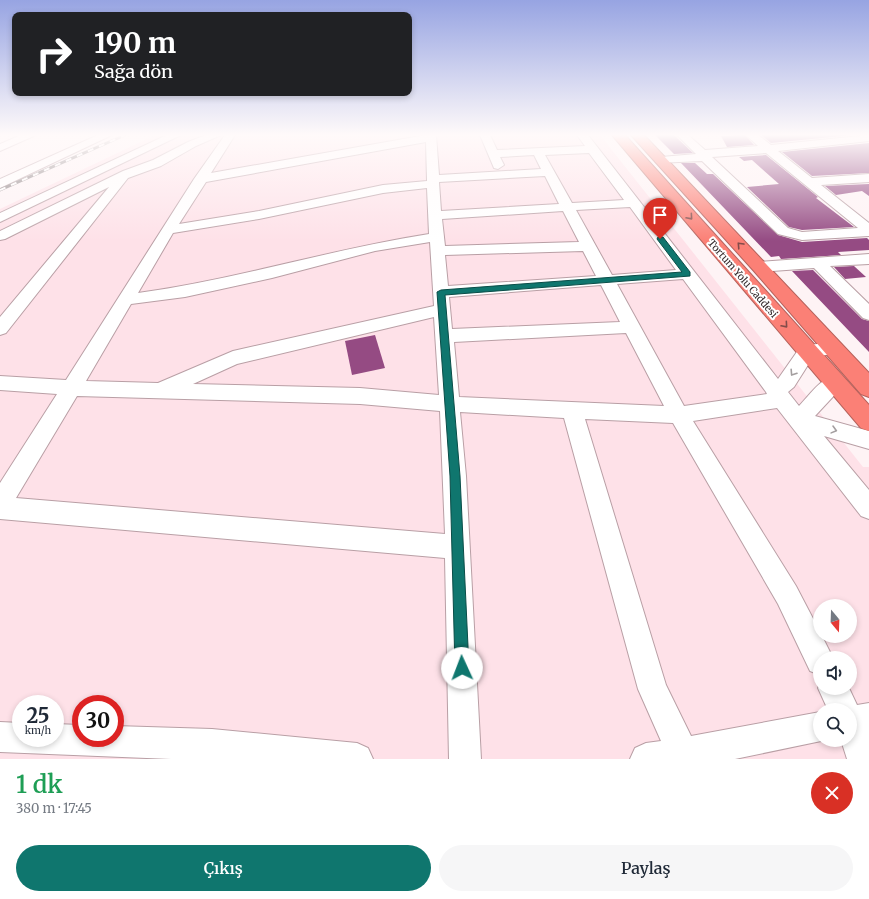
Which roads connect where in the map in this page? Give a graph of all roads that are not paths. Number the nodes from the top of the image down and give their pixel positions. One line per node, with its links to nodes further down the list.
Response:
1 (29, 170): 20 (street)
2 (101, 170): 24 (street)
3 (136, 170): 14 (street)
4 (206, 170): 17 (street)
5 (247, 170): 17 (street)
6 (433, 170): 18 (street)
7 (501, 170): 15 (street)
8 (609, 170): 21 (street)
9 (649, 170): 42 (highway, Tortum Yolu Caddesi, one-way to 42)
10 (670, 170): 32 (highway, Tortum Yolu Caddesi, one-way to 10)
11 (719, 170): 25 (street)
12 (796, 170): 19 (street)
13 (549, 172): 15 (street); 22 (street)
14 (127, 174): 27 (street); 39 (street)
15 (503, 175): 18 (street)
16 (869, 178): 19 (street)
17 (200, 179): 26 (street)
18 (434, 182): 23 (street); 26 (street)
19 (811, 182): 25 (street)
20 (0, 184)
21 (634, 203): 22 (street); 33 (street)
22 (568, 208): 23 (street); 29 (street)
23 (435, 215): 28 (street)
24 (0, 218)
25 (868, 229)
26 (168, 230): 35 (street)
27 (0, 236)
28 (437, 244): 29 (street); 35 (street); 36 (street)
29 (589, 246): 34 (street)
30 (869, 259): 31 (street)
31 (817, 262): 32 (street); 37 (street)
32 (760, 266): 41 (highway, Tortum Yolu Caddesi)
33 (687, 274): 34 (street); 48 (street)
34 (607, 280): 36 (street); 38 (street)
35 (124, 300): 45 (street)
36 (442, 301): 40 (street); 47 (street)
37 (869, 314)
38 (632, 327): 40 (street); 51 (street)
39 (0, 329)
40 (444, 336): 49 (street)
41 (833, 348): 42 (street); 46 (highway, Tortum Yolu Caddesi)
42 (807, 351): 43 (highway, Tortum Yolu Caddesi); 48 (street, one-way to 48)
43 (835, 382): 52 (street); 53 (highway, Tortum Yolu Caddesi)
44 (0, 383): 45 (street)
45 (71, 388): 47 (street); 55 (street)
46 (869, 388)
47 (160, 391): 49 (street)
48 (778, 395): 51 (street); 52 (street)
49 (449, 404): 50 (street); 58 (street)
50 (572, 410): 51 (street); 67 (street)
51 (679, 415): 59 (street)
52 (799, 420): 54 (street, one-way to 54); 57 (street)
53 (869, 421)
54 (869, 440)
55 (0, 504)
56 (0, 508): 58 (street)
57 (869, 508)
58 (458, 546): 69 (street)
59 (815, 651)
60 (869, 718): 61 (street)
61 (857, 721)
62 (813, 729): 67 (street)
63 (0, 737): 64 (street)
64 (12, 738)
65 (64, 739): 68 (street)
66 (857, 742): 71 (street)
67 (685, 756): 70 (street)
68 (358, 759)
69 (465, 759)
70 (646, 759)
71 (863, 759)

